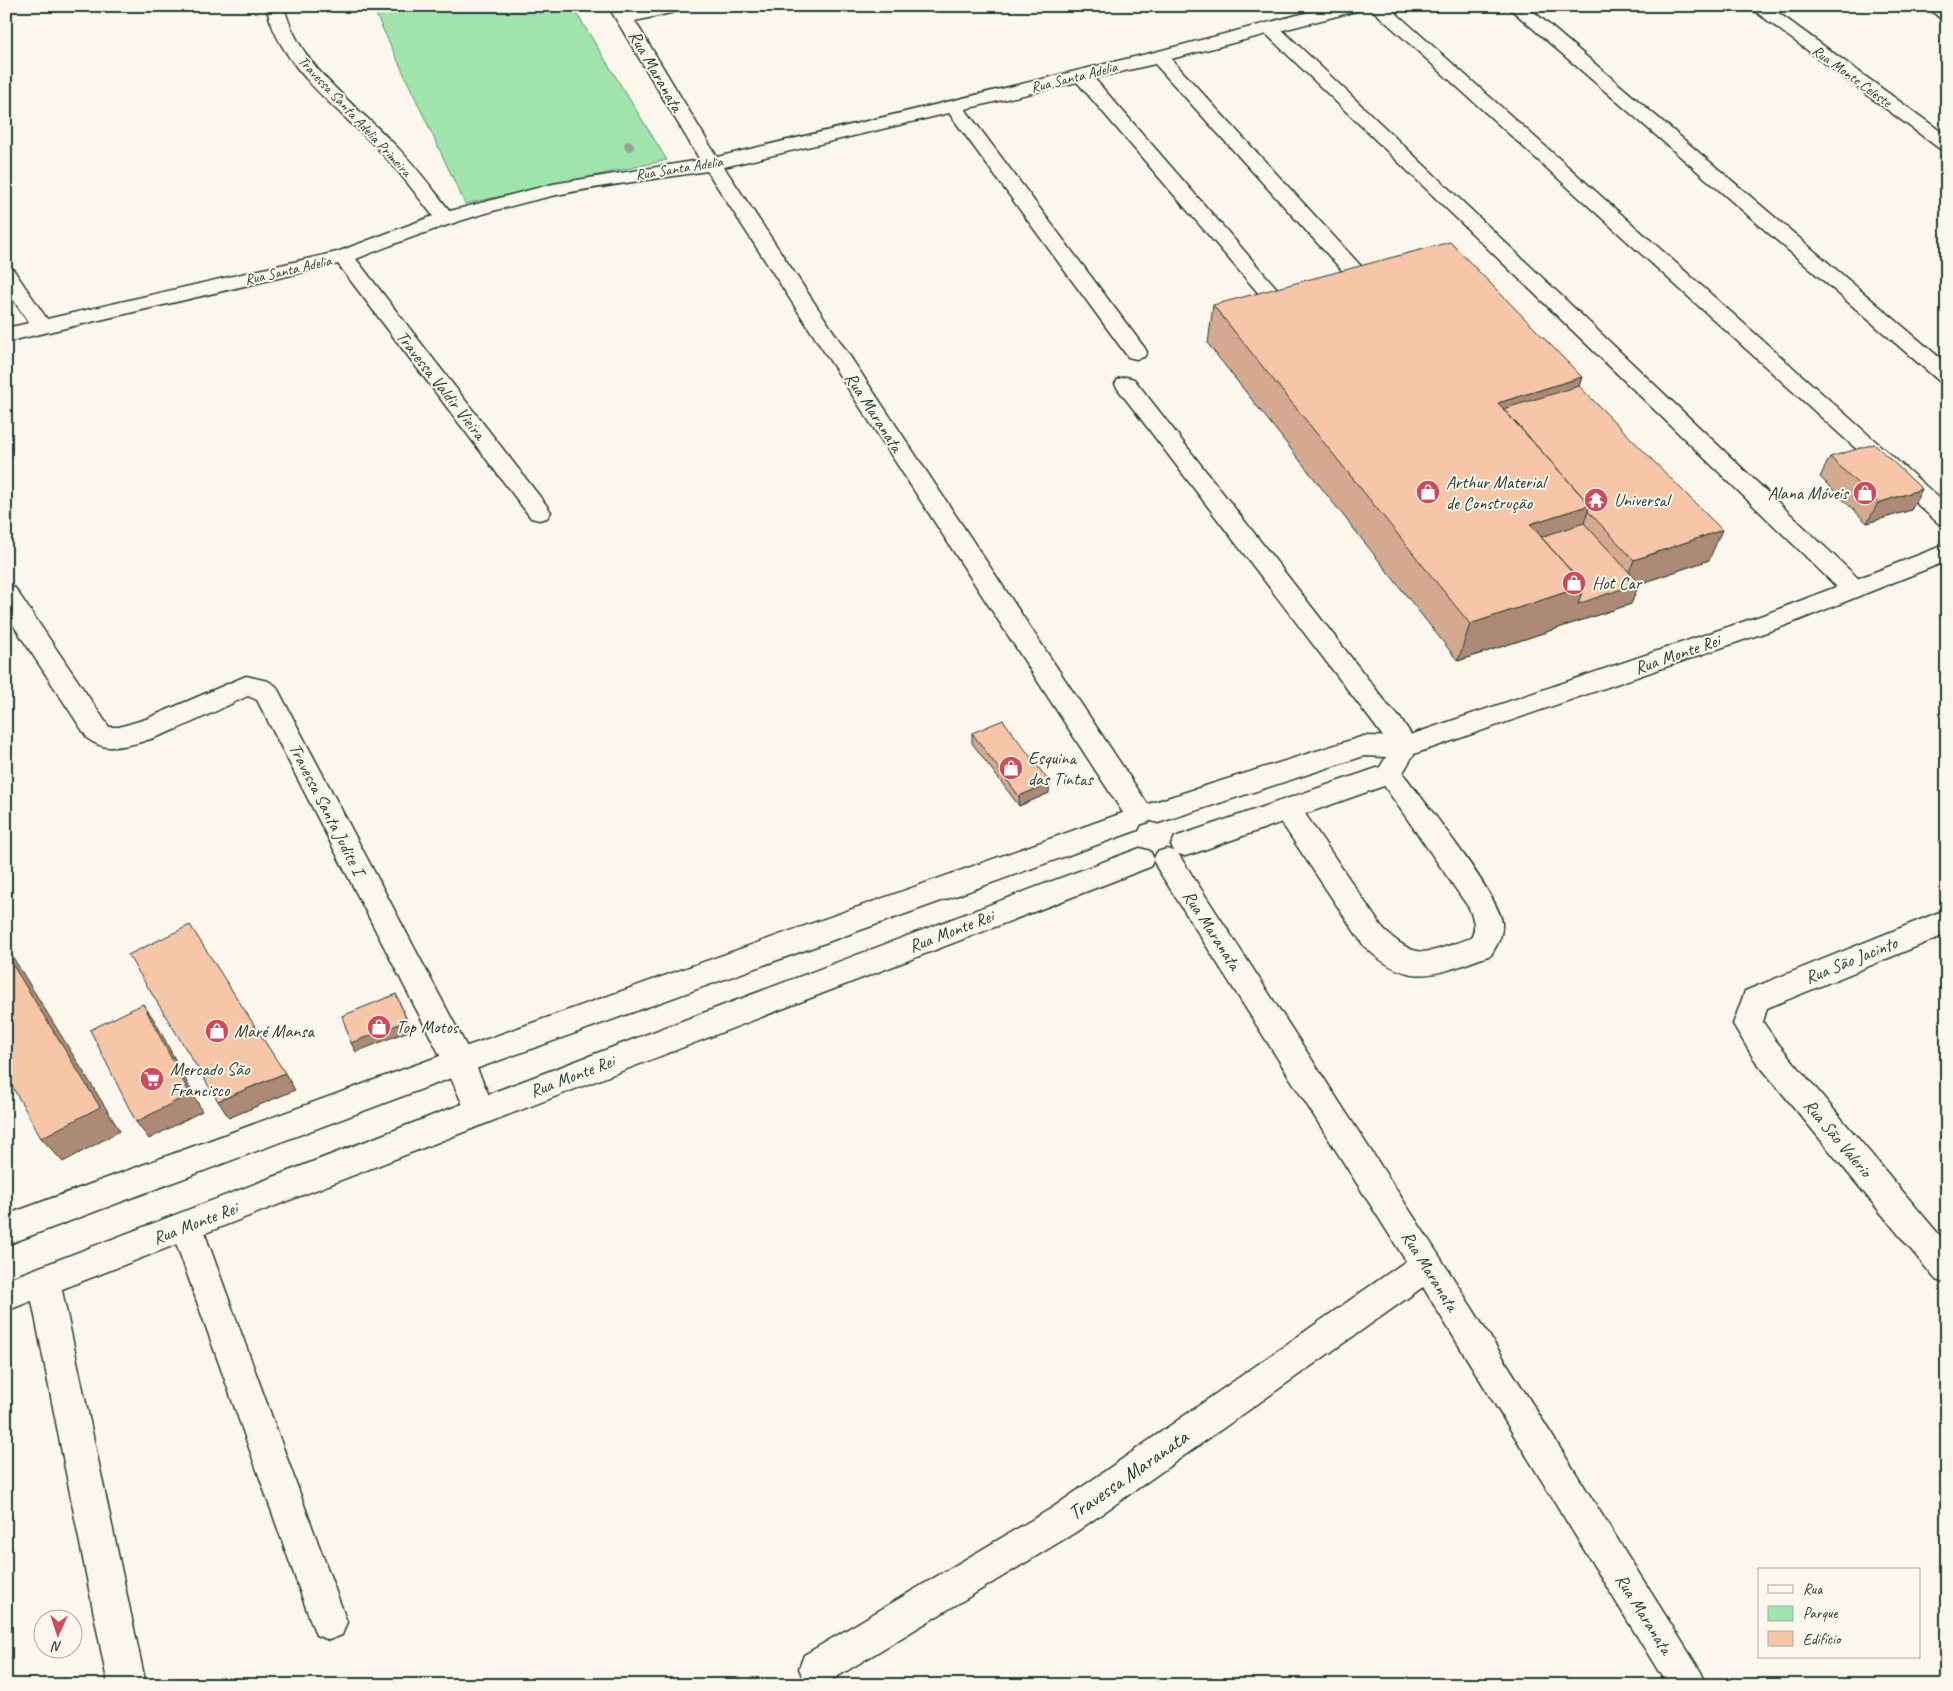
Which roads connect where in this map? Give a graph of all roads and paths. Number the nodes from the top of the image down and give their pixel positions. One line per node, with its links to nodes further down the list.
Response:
1 (275, 6): 16 (street, Travessa Santa Adelia Primeira)
2 (678, 6): 8 (street)
3 (1354, 6): 10 (street, Rua Santa Adelia)
4 (1377, 6): 27 (street)
5 (1516, 6): 24 (street)
6 (1757, 6): 14 (street, Rua Monte Celeste)
7 (1935, 6): 9 (street)
8 (621, 12): 15 (street, Rua Maranata)
9 (1947, 15)
10 (1270, 28): 11 (street, Rua Santa Adelia); 29 (street)
11 (1159, 57): 12 (street, Rua Santa Adelia); 19 (street)
12 (1081, 75): 13 (street, Rua Santa Adelia); 20 (street)
13 (954, 107): 15 (street, Rua Santa Adelia); 23 (street)
14 (1947, 145)
15 (712, 164): 16 (street, Rua Santa Adelia); 34 (street, Rua Maranata)
16 (446, 219): 17 (street, Rua Santa Adelia)
17 (343, 257): 21 (street, Rua Santa Adelia); 26 (street, Travessa Valdir Vieira)
18 (6, 273): 21 (street)
19 (1365, 283)
20 (1273, 297)
21 (42, 327): 22 (street, Rua Santa Adelia)
22 (6, 335)
23 (1136, 352)
24 (1947, 376)
25 (1126, 384): 31 (street)
26 (539, 512)
27 (1947, 518)
28 (1947, 552): 29 (street, Rua Monte Rei)
29 (1853, 588): 31 (street, Rua Monte Rei)
30 (6, 594): 38 (street, Travessa Santa Judite I)
31 (1405, 747): 32 (street); 34 (street, Rua Monte Rei)
32 (1390, 774): 33 (street, Rua Monte Rei); 33 (street)
33 (1287, 810): 35 (street, Rua Monte Rei)
34 (1141, 816): 35 (street); 35 (street); 38 (street, Rua Monte Rei)
35 (1164, 855): 39 (street, Rua Monte Rei); 42 (street, Rua Maranata)
36 (1947, 921): 37 (street, Rua São Jacinto)
37 (1755, 1000): 43 (street, Rua São Valerio)
38 (459, 1062): 39 (street, Travessa Santa Judite I); 41 (street, Rua Monte Rei)
39 (481, 1111): 40 (street, Rua Monte Rei)
40 (186, 1226): 44 (street, Rua Monte Rei); 46 (street)
41 (6, 1230)
42 (1427, 1265): 47 (street, Travessa Maranata); 49 (street, Rua Maranata)
43 (1947, 1269)
44 (44, 1281): 45 (street, Rua Monte Rei); 48 (street)
45 (6, 1296)
46 (329, 1622)
47 (817, 1668)
48 (127, 1685)
49 (1688, 1685)

